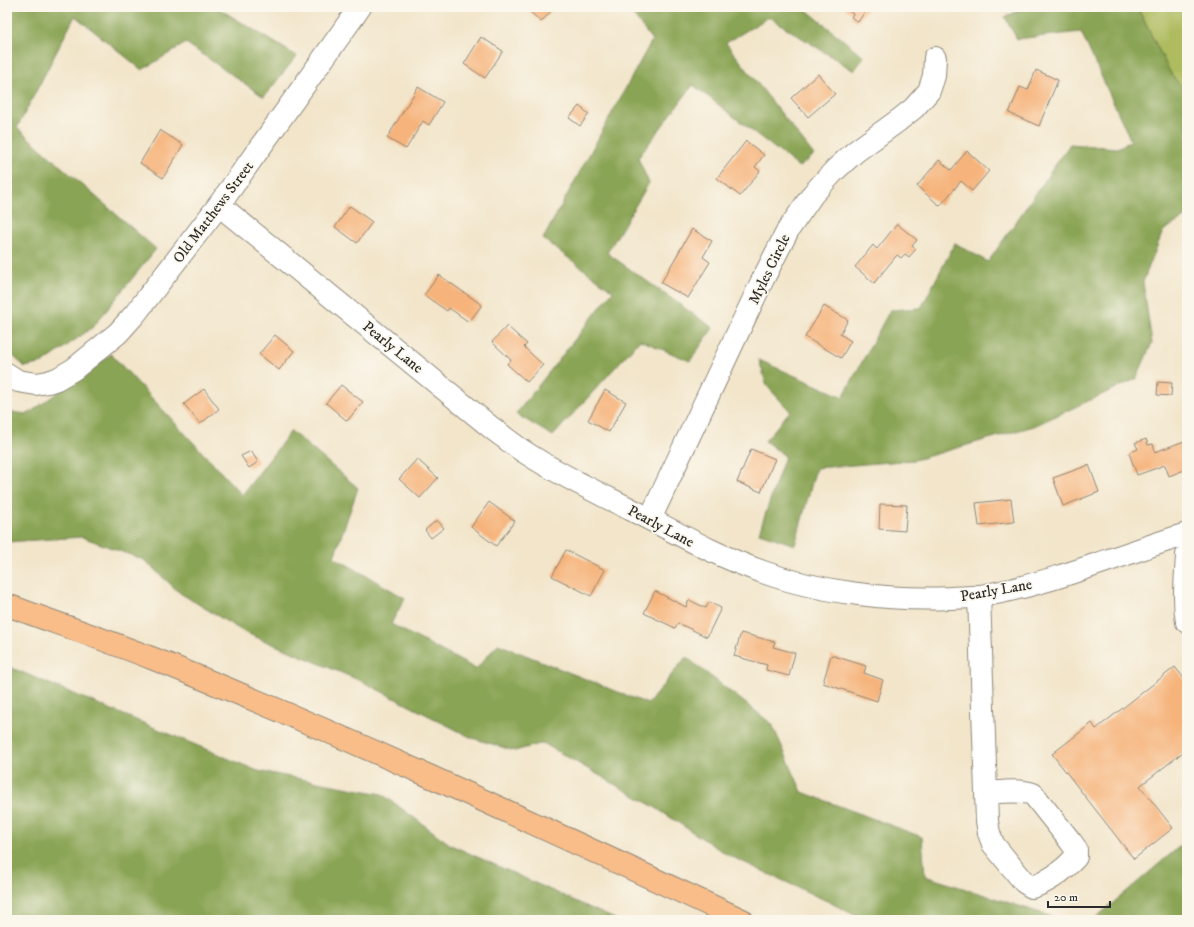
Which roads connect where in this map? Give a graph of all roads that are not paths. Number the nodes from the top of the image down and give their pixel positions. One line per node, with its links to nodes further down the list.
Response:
1 (360, 7): 3 (street, Old Matthews Street)
2 (935, 58): 5 (street, Myles Circle)
3 (219, 205): 4 (street, Old Matthews Street); 5 (street, Pearly Lane)
4 (7, 374)
5 (650, 519): 8 (street, Pearly Lane)
6 (1187, 534): 8 (street, Pearly Lane)
7 (1187, 555): 10 (street)
8 (979, 596): 11 (street)
9 (7, 605): 12 (highway)
10 (1187, 622)
11 (986, 793): 11 (street)
12 (742, 920)

